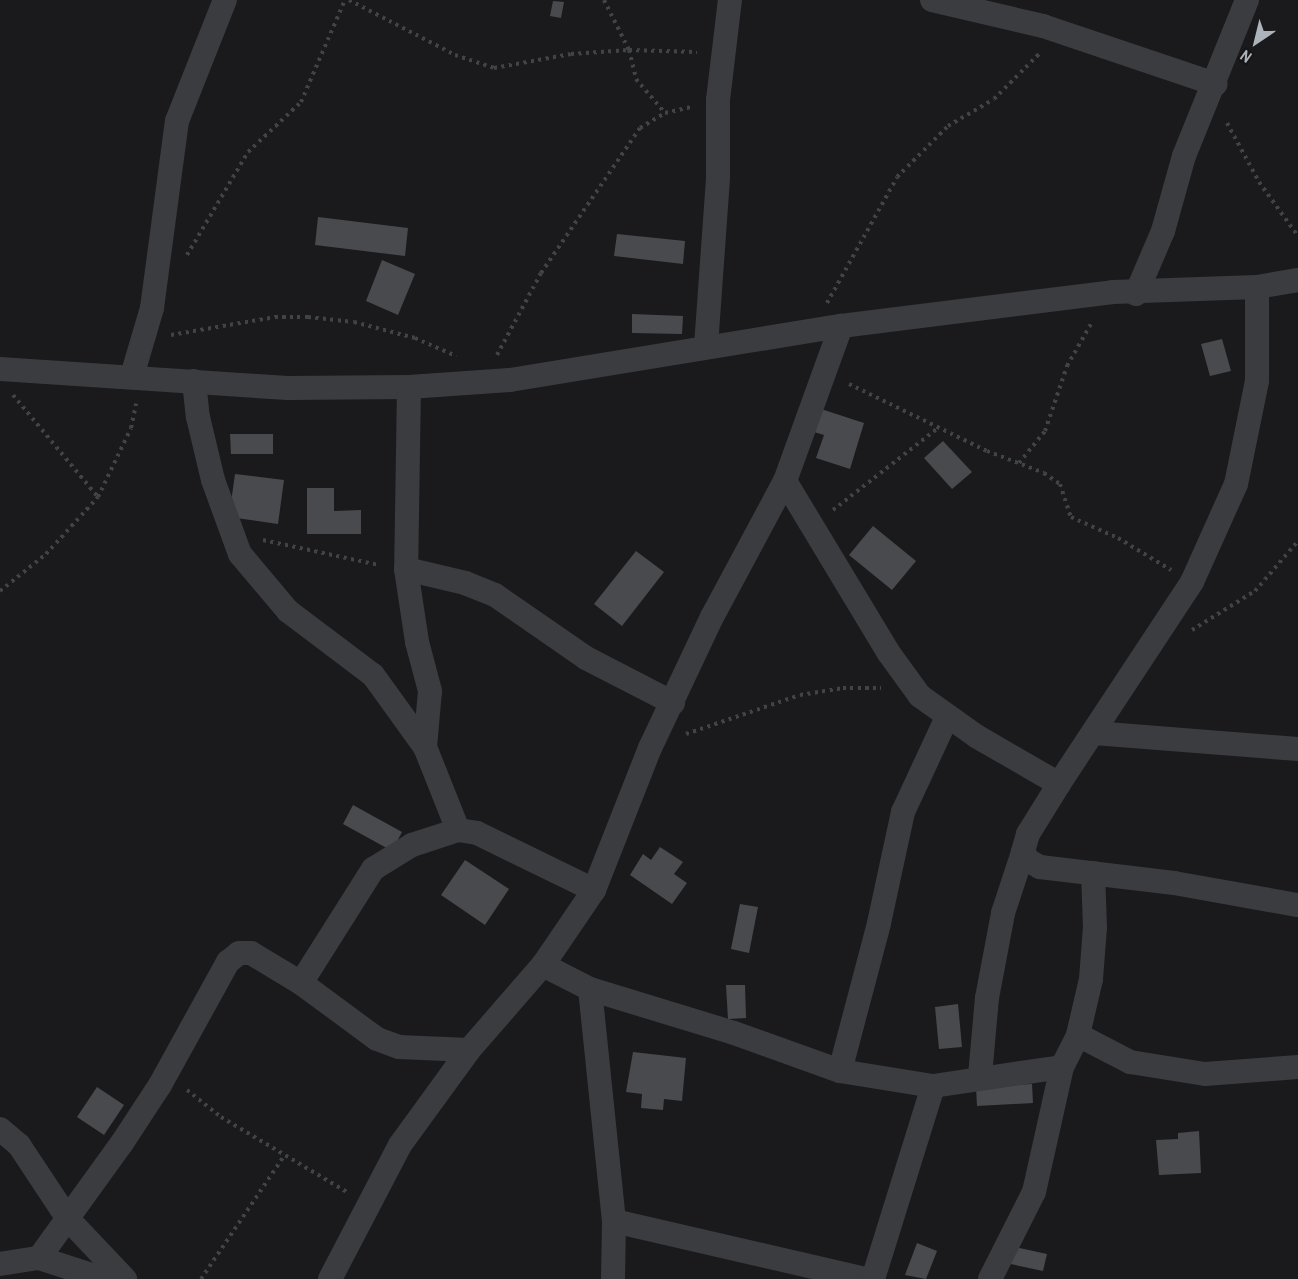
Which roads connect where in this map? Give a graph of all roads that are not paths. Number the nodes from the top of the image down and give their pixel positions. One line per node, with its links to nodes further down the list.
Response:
1 (225, 0): 11 (street)
2 (730, 0): 10 (street)
3 (1247, 0): 5 (street)
4 (947, 2): 5 (street)
5 (1213, 88): 8 (street)
6 (1298, 280): 7 (street)
7 (1257, 287): 8 (street); 19 (street)
8 (1125, 293): 9 (street)
9 (841, 326): 10 (street); 15 (street)
10 (706, 346): 14 (street)
11 (137, 376): 12 (street); 13 (street)
12 (4, 378)
13 (194, 381): 14 (street); 20 (street)
14 (409, 387): 16 (street)
15 (785, 481): 17 (street); 18 (street)
16 (406, 569): 17 (street); 20 (street)
17 (673, 703): 26 (street)
18 (947, 717): 22 (street); 35 (street)
19 (1095, 733): 21 (street); 22 (street)
20 (425, 747): 23 (street)
21 (1298, 748)
22 (1059, 784): 24 (street)
23 (458, 830): 26 (street); 29 (street)
24 (1023, 852): 25 (street); 36 (street)
25 (1093, 873): 27 (street); 31 (street)
26 (594, 890): 28 (street)
27 (1298, 905)
28 (543, 965): 30 (street); 32 (street)
29 (301, 983): 32 (street); 39 (street)
30 (590, 989): 35 (street); 40 (street)
31 (1078, 1035): 33 (street); 34 (street)
32 (469, 1050): 45 (street)
33 (1062, 1067): 36 (street); 49 (street)
34 (1298, 1067)
35 (840, 1071): 37 (street)
36 (980, 1076): 37 (street)
37 (933, 1086): 48 (street)
38 (0, 1129): 39 (street)
39 (68, 1219): 41 (street); 44 (street)
40 (614, 1221): 46 (street); 47 (street)
41 (39, 1258): 42 (street); 43 (street)
42 (0, 1264)
43 (104, 1279)
44 (125, 1279)
45 (330, 1279)
46 (613, 1279)
47 (866, 1279)
48 (873, 1279)
49 (990, 1279)

